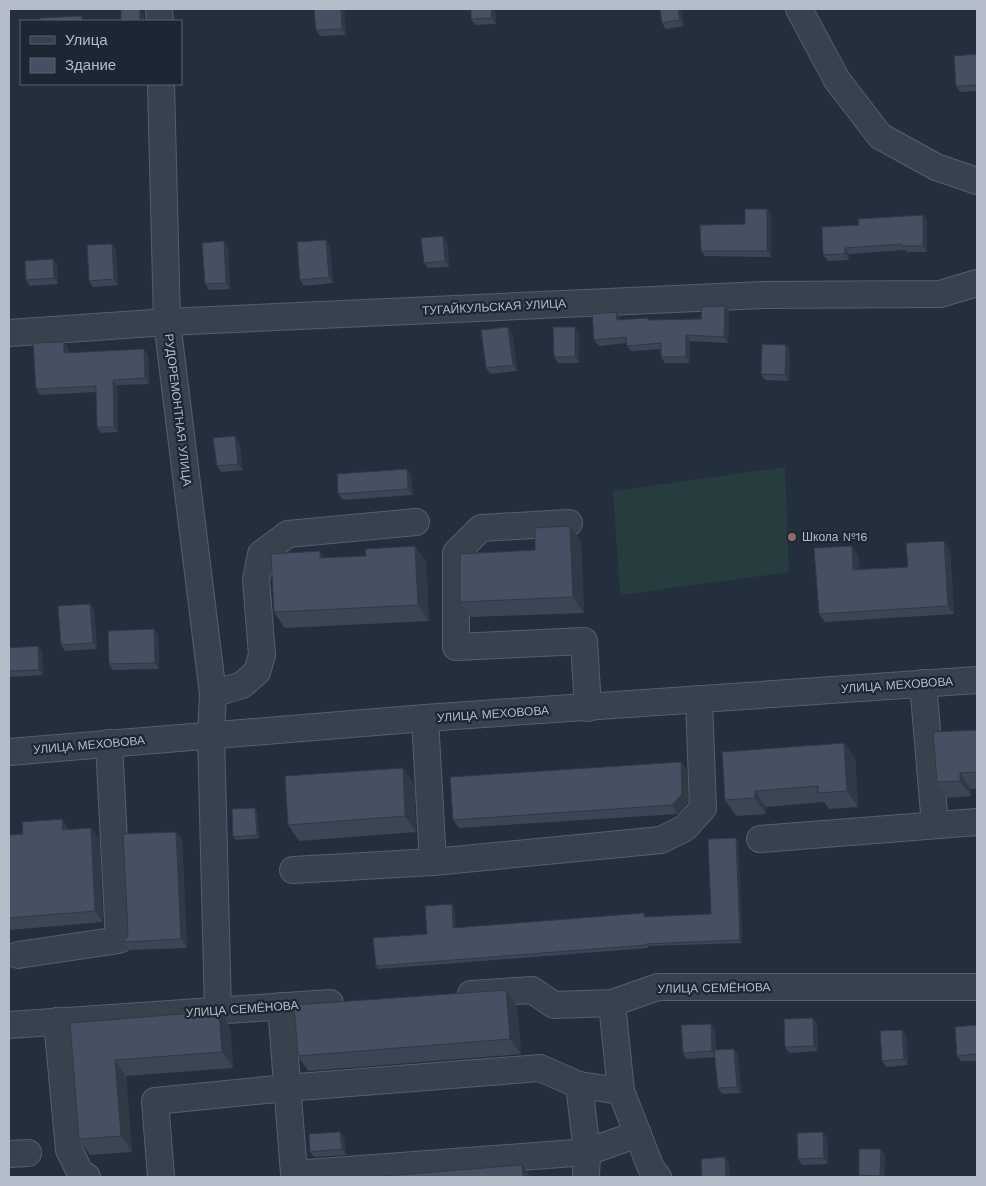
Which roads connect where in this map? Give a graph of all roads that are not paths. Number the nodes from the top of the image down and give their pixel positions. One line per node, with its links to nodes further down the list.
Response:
1 (799, 9): 3 (street)
2 (161, 85): 5 (street, РУДОРЕМОНТНАЯ УЛИЦА)
3 (977, 181)
4 (977, 284): 5 (street, ТУГАЙКУЛЬСКАЯ УЛИЦА)
5 (167, 322): 6 (street, ТУГАЙКУЛЬСКАЯ УЛИЦА); 11 (street, РУДОРЕМОНТНАЯ УЛИЦА)
6 (9, 332)
7 (416, 522): 11 (street)
8 (569, 523): 13 (street)
9 (977, 680): 10 (street, УЛИЦА МЕХОВОВА)
10 (924, 683): 12 (street, УЛИЦА МЕХОВОВА); 19 (street)
11 (213, 694): 15 (street, РУДОРЕМОНТНАЯ УЛИЦА)
12 (699, 699): 13 (street, УЛИЦА МЕХОВОВА); 21 (street)
13 (588, 708): 14 (street, УЛИЦА МЕХОВОВА)
14 (425, 718): 15 (street, УЛИЦА МЕХОВОВА); 21 (street)
15 (211, 734): 16 (street, УЛИЦА МЕХОВОВА); 29 (street, РУДОРЕМОНТНАЯ УЛИЦА)
16 (108, 743): 17 (street, УЛИЦА МЕХОВОВА); 23 (street)
17 (9, 752)
18 (977, 822): 19 (street)
19 (935, 825): 20 (street)
20 (760, 839)
21 (433, 862): 22 (street)
22 (292, 870)
23 (18, 955)
24 (977, 988): 27 (street, УЛИЦА СЕМЁНОВА)
25 (445, 996): 27 (street, УЛИЦА СЕМЁНОВА)
26 (358, 1001): 28 (street, УЛИЦА СЕМЁНОВА)
27 (612, 1003): 34 (street)
28 (281, 1006): 29 (street, УЛИЦА СЕМЁНОВА); 33 (street)
29 (218, 1011): 30 (street, УЛИЦА СЕМЁНОВА)
30 (57, 1021): 31 (street, УЛИЦА СЕМЁНОВА); 37 (street)
31 (9, 1025)
32 (579, 1085): 33 (street); 34 (street); 36 (street)
33 (286, 1088): 36 (street); 38 (street)
34 (621, 1091): 35 (street)
35 (638, 1134): 36 (street); 40 (street)
36 (587, 1152): 39 (street)
37 (87, 1177)
38 (161, 1177)
39 (586, 1177)
40 (658, 1177)

